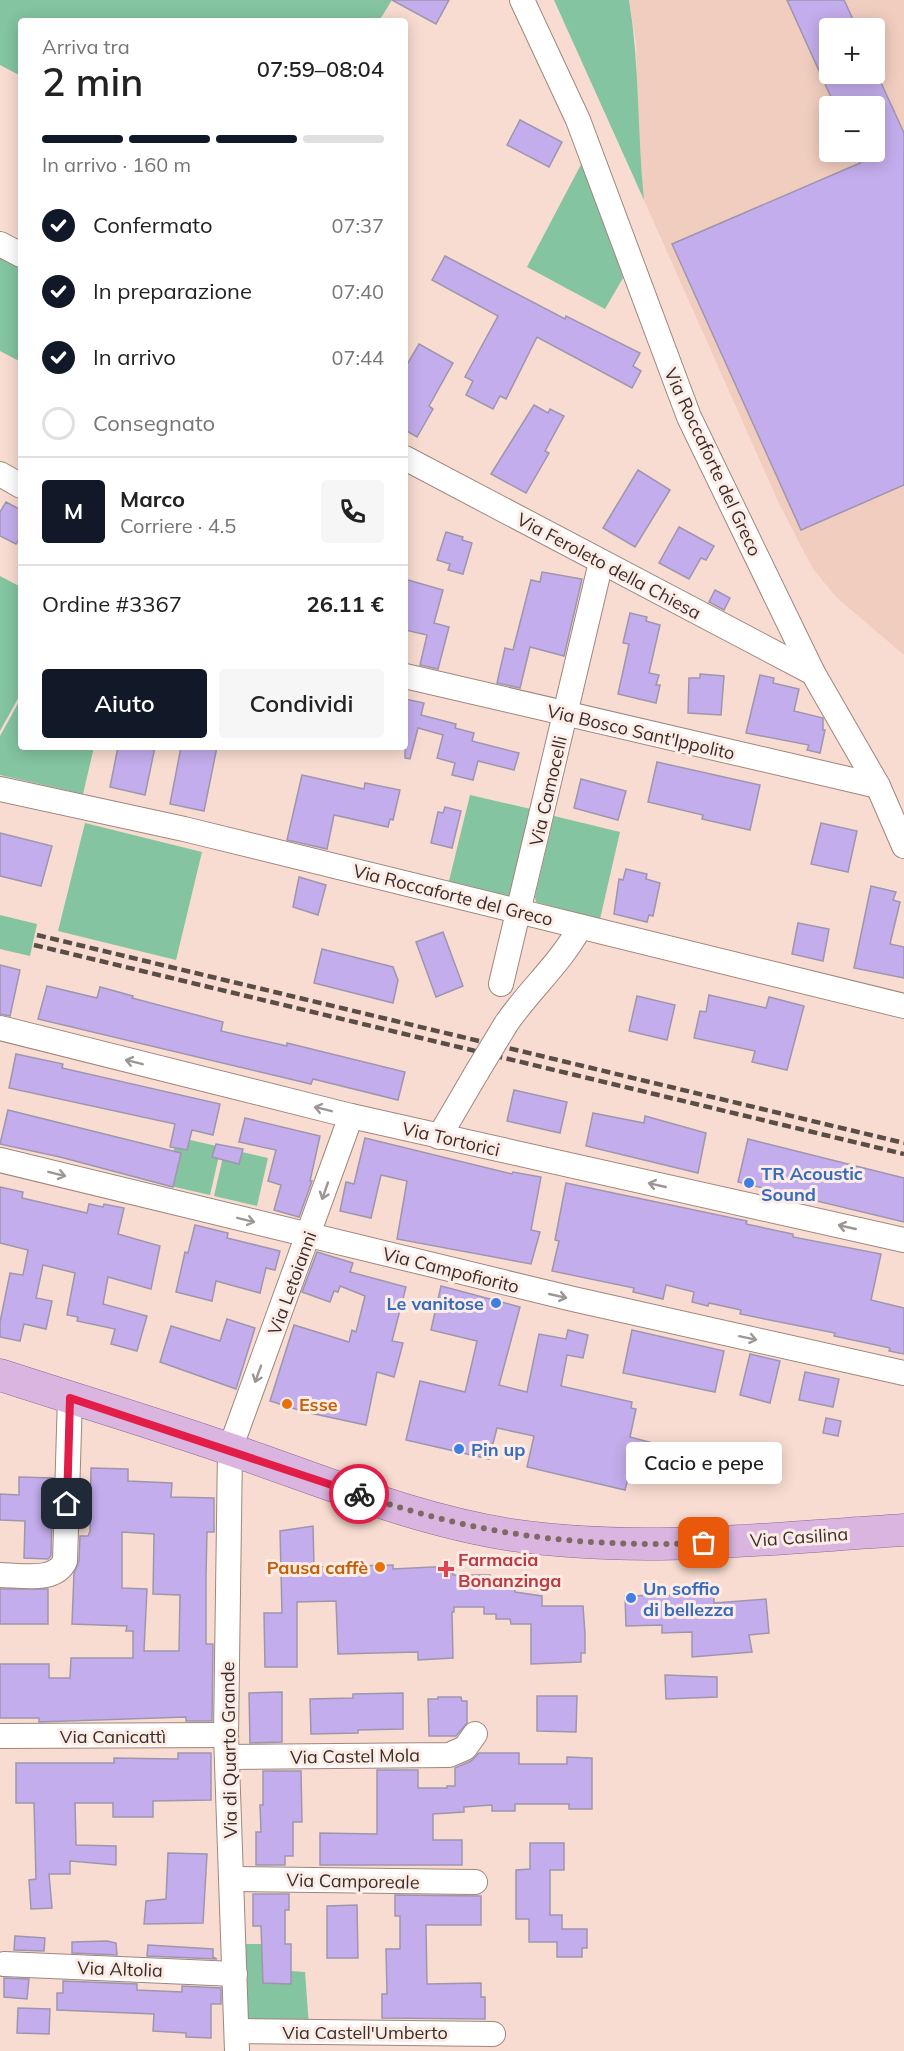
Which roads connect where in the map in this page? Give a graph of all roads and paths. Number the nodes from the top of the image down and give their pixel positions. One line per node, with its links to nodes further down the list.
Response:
1 (522, 0): 8 (street, Via Roccaforte del Greco)
2 (0, 244): 3 (street)
3 (18, 253)
4 (408, 460): 7 (street, Via Feroleto della Chiesa)
5 (0, 474): 6 (street)
6 (18, 484)
7 (601, 562): 8 (street, Via Feroleto della Chiesa); 10 (street, Via Camocelli)
8 (813, 673): 11 (street, Via Roccaforte del Greco)
9 (408, 677): 10 (street, Via Bosco Sant'Ippolito)
10 (566, 714): 11 (street, Via Bosco Sant'Ippolito); 14 (street, Via Camocelli)
11 (878, 786): 13 (street, Via Roccaforte del Greco)
12 (0, 789): 14 (street, Via Roccaforte del Greco)
13 (904, 846)
14 (520, 912): 15 (street, Via Roccaforte del Greco); 16 (street, Via Camocelli)
15 (580, 927): 17 (street, Via Roccaforte del Greco); 20 (street, bridge)
16 (501, 984)
17 (904, 1006)
18 (0, 1028): 19 (street, Via Tortorici, one-way to 18)
19 (351, 1116): 20 (street, Via Tortorici); 22 (street, Via Letoianni, one-way to 22)
20 (439, 1137): 23 (street, Via Tortorici, one-way to 20)
21 (0, 1160): 22 (street, Via Campofiorito, one-way to 22)
22 (310, 1235): 24 (street, Via Campofiorito, one-way to 24); 27 (street, Via Letoianni, one-way to 27)
23 (904, 1240)
24 (904, 1373)
25 (0, 1375): 26 (main road, Via Casilina)
26 (70, 1398): 27 (main road, Via Casilina); 29 (street)
27 (230, 1449): 28 (main road, Via Casilina); 32 (street, Via di Quarto Grande)
28 (904, 1530)
29 (0, 1575)
30 (475, 1734): 32 (street, Via Castel Mola)
31 (0, 1736): 32 (street, Via Canicattì)
32 (226, 1746): 33 (street, Via di Quarto Grande)
33 (232, 1879): 34 (street, Via Camporeale); 36 (street, Via di Quarto Grande)
34 (475, 1882)
35 (4, 1964): 36 (street, Via Altolia)
36 (236, 1974): 38 (street, Via di Quarto Grande)
37 (493, 2034): 38 (street, Via Castell'Umberto)
38 (237, 2041)

